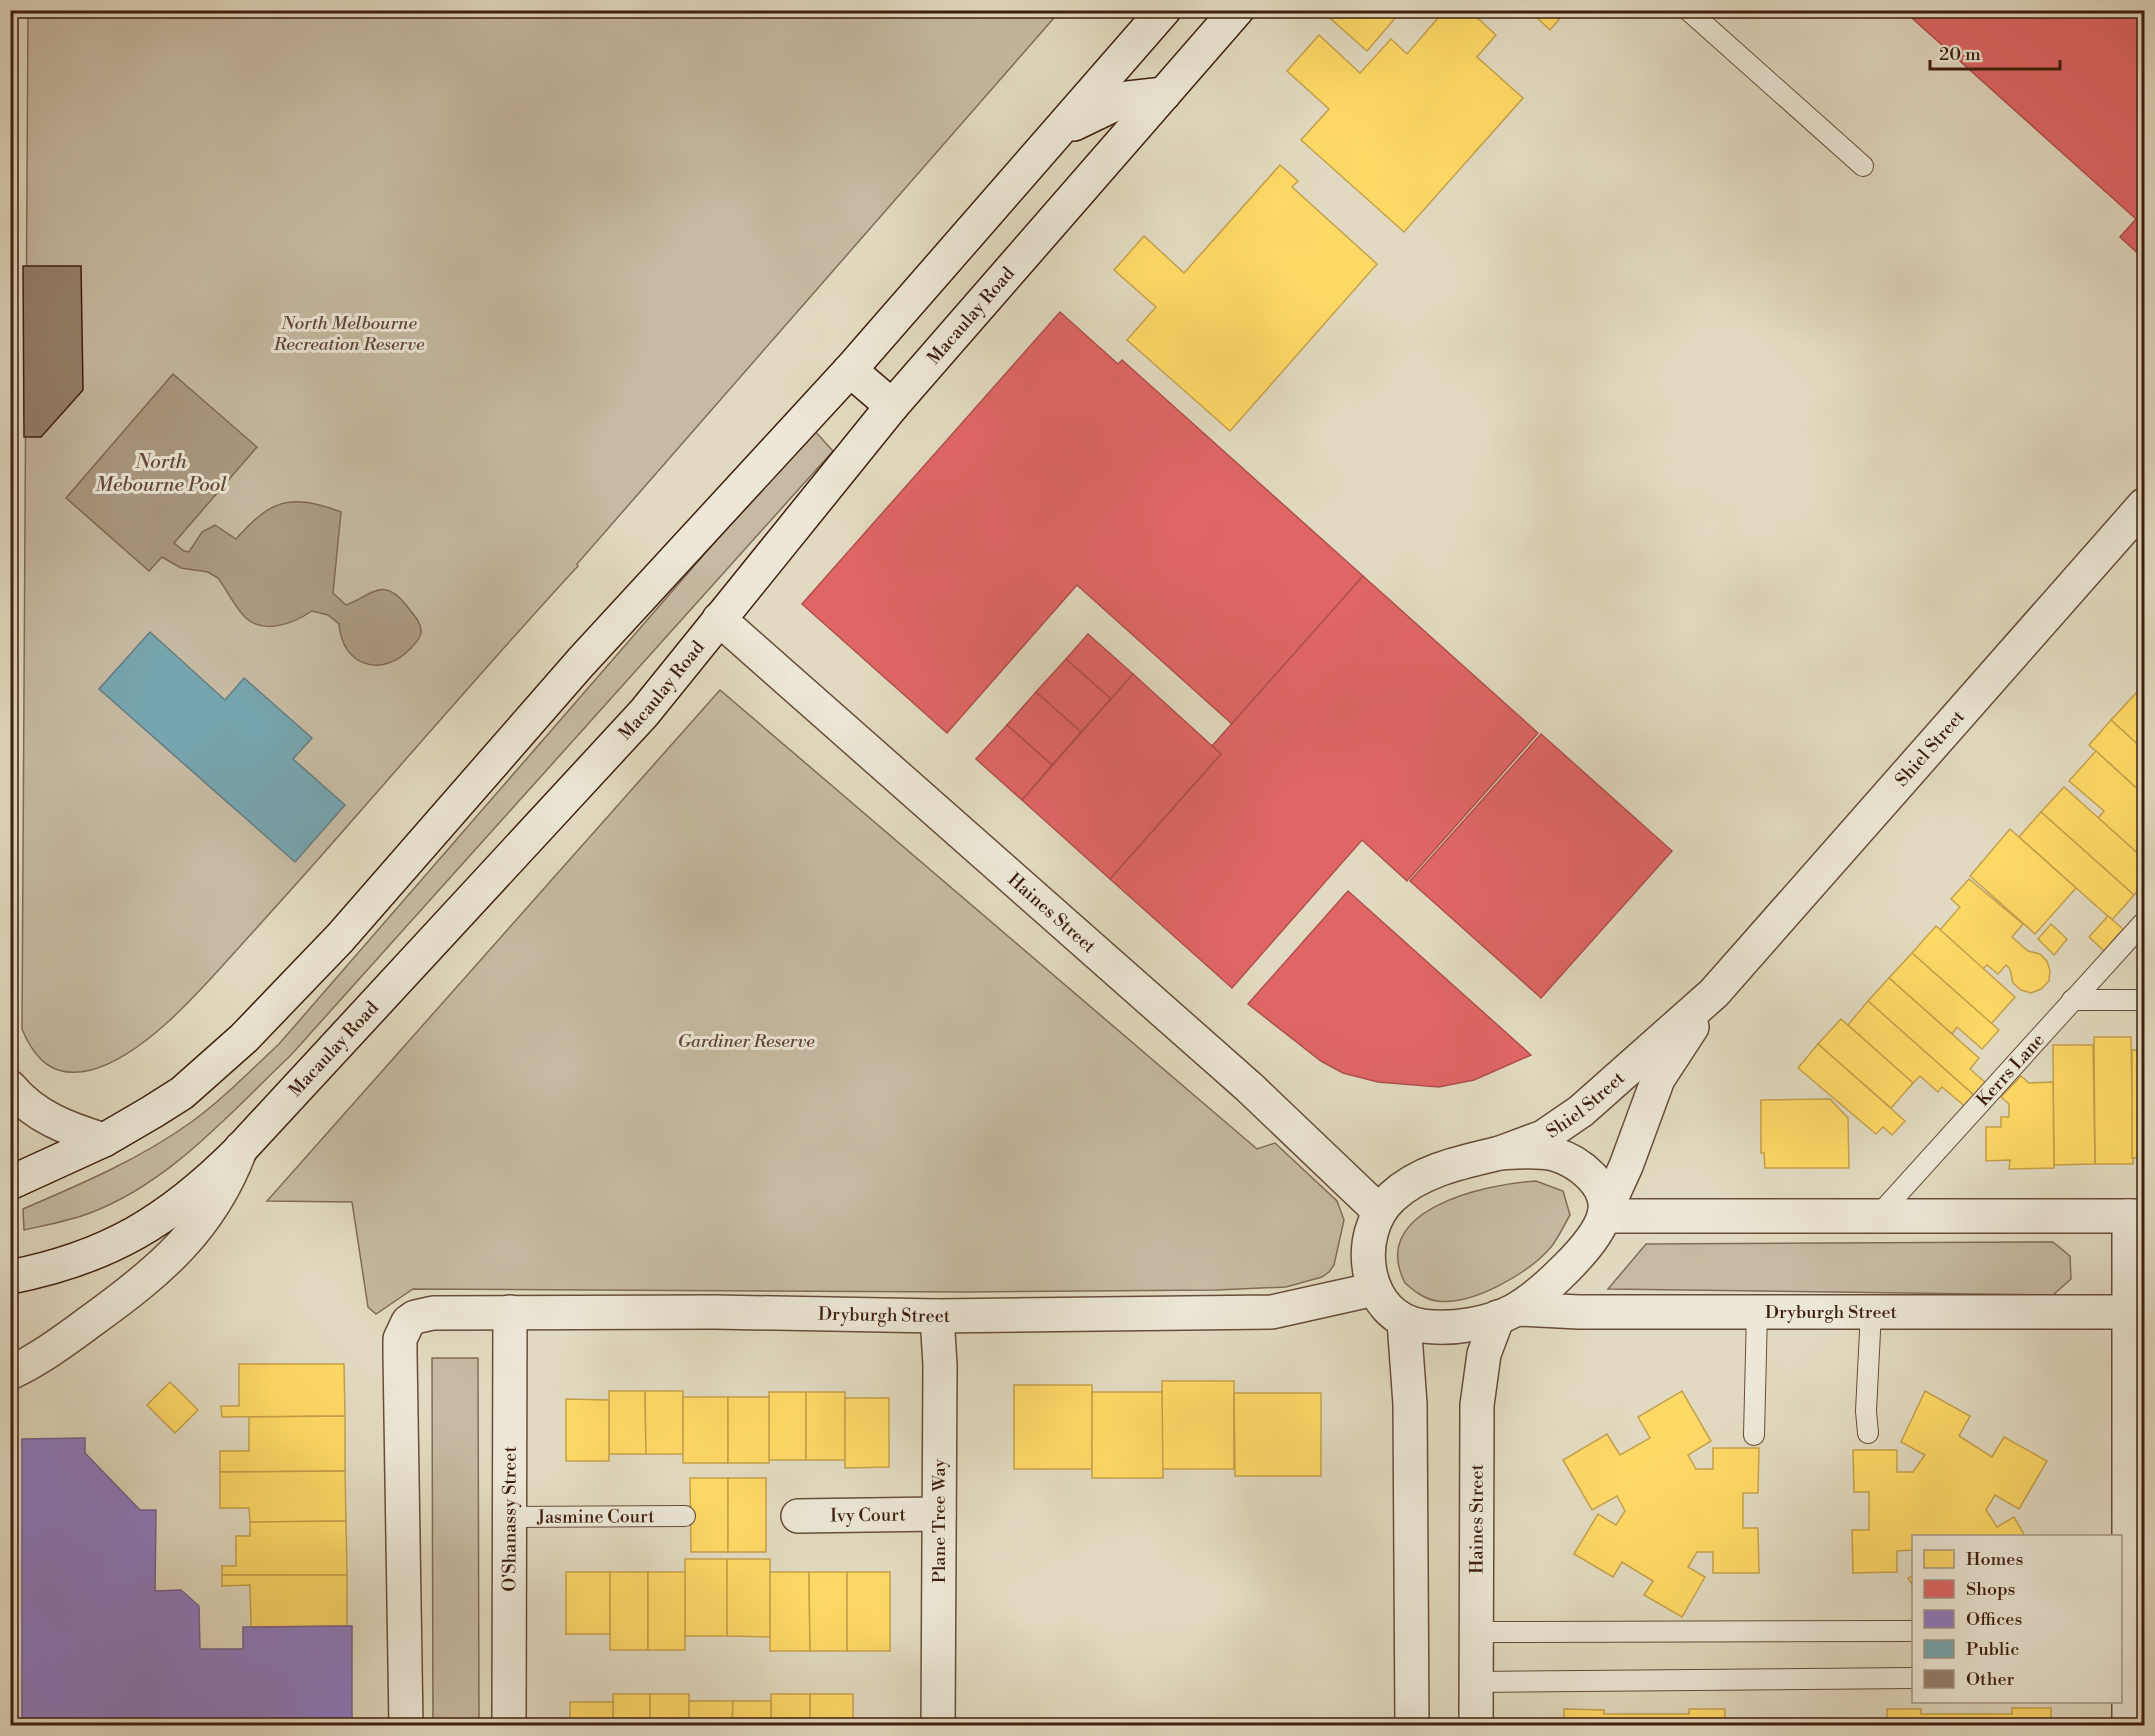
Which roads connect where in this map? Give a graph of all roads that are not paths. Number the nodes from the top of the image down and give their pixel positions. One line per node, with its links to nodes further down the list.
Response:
1 (1164, 10): 5 (street)
2 (1237, 10): 4 (street, Macaulay Road)
3 (1688, 10): 6 (lane)
4 (1164, 94): 5 (street); 8 (street, Macaulay Road)
5 (1057, 134): 7 (street)
6 (1863, 166)
7 (850, 370): 8 (street); 16 (street)
8 (892, 406): 10 (street, Macaulay Road)
9 (2145, 505): 12 (street, Shiel Street)
10 (719, 619): 17 (street, Macaulay Road); 20 (street, Haines Street)
11 (2145, 922): 13 (lane, Kerrs Lane)
12 (1714, 993): 18 (street, Shiel Street); 21 (street, Shiel Street)
13 (2072, 1000): 14 (lane); 23 (lane, Kerrs Lane)
14 (2145, 1000)
15 (10, 1087): 16 (street)
16 (104, 1140): 19 (street)
17 (241, 1148): 24 (street, Macaulay Road); 33 (street)
18 (1500, 1153): 20 (street); 21 (street)
19 (10, 1183)
20 (1379, 1211): 25 (street)
21 (1605, 1214): 23 (street); 30 (street)
22 (2137, 1216): 23 (street); 29 (street)
23 (1876, 1218)
24 (10, 1277)
25 (1375, 1290): 31 (street, Dryburgh Street); 32 (street)
26 (510, 1312): 31 (street, Dryburgh Street); 37 (street, O'Shanassy Street); 47 (street, Dryburgh Street)
27 (1757, 1312): 28 (street, Dryburgh Street); 30 (street, Dryburgh Street); 35 (lane)
28 (1871, 1312): 29 (street, Dryburgh Street); 34 (lane)
29 (2137, 1312): 40 (street)
30 (1507, 1313): 32 (street); 43 (street, Haines Street)
31 (937, 1316): 36 (street, Plane Tree Way)
32 (1404, 1321): 50 (street)
33 (10, 1373)
34 (1868, 1432)
35 (1754, 1435)
36 (939, 1514): 39 (street, Ivy Court); 49 (street, Plane Tree Way)
37 (508, 1516): 38 (lane, Jasmine Court); 48 (street, O'Shanassy Street)
38 (685, 1516)
39 (798, 1516)
40 (2137, 1556): 41 (street)
41 (2125, 1630): 44 (street)
42 (1912, 1631): 43 (lane)
43 (1476, 1632): 46 (street, Haines Street)
44 (2125, 1677): 52 (street)
45 (1912, 1678): 46 (lane)
46 (1476, 1682): 51 (street, Haines Street)
47 (405, 1725)
48 (509, 1725)
49 (938, 1725)
50 (1412, 1725)
51 (1476, 1725)
52 (2129, 1725)

